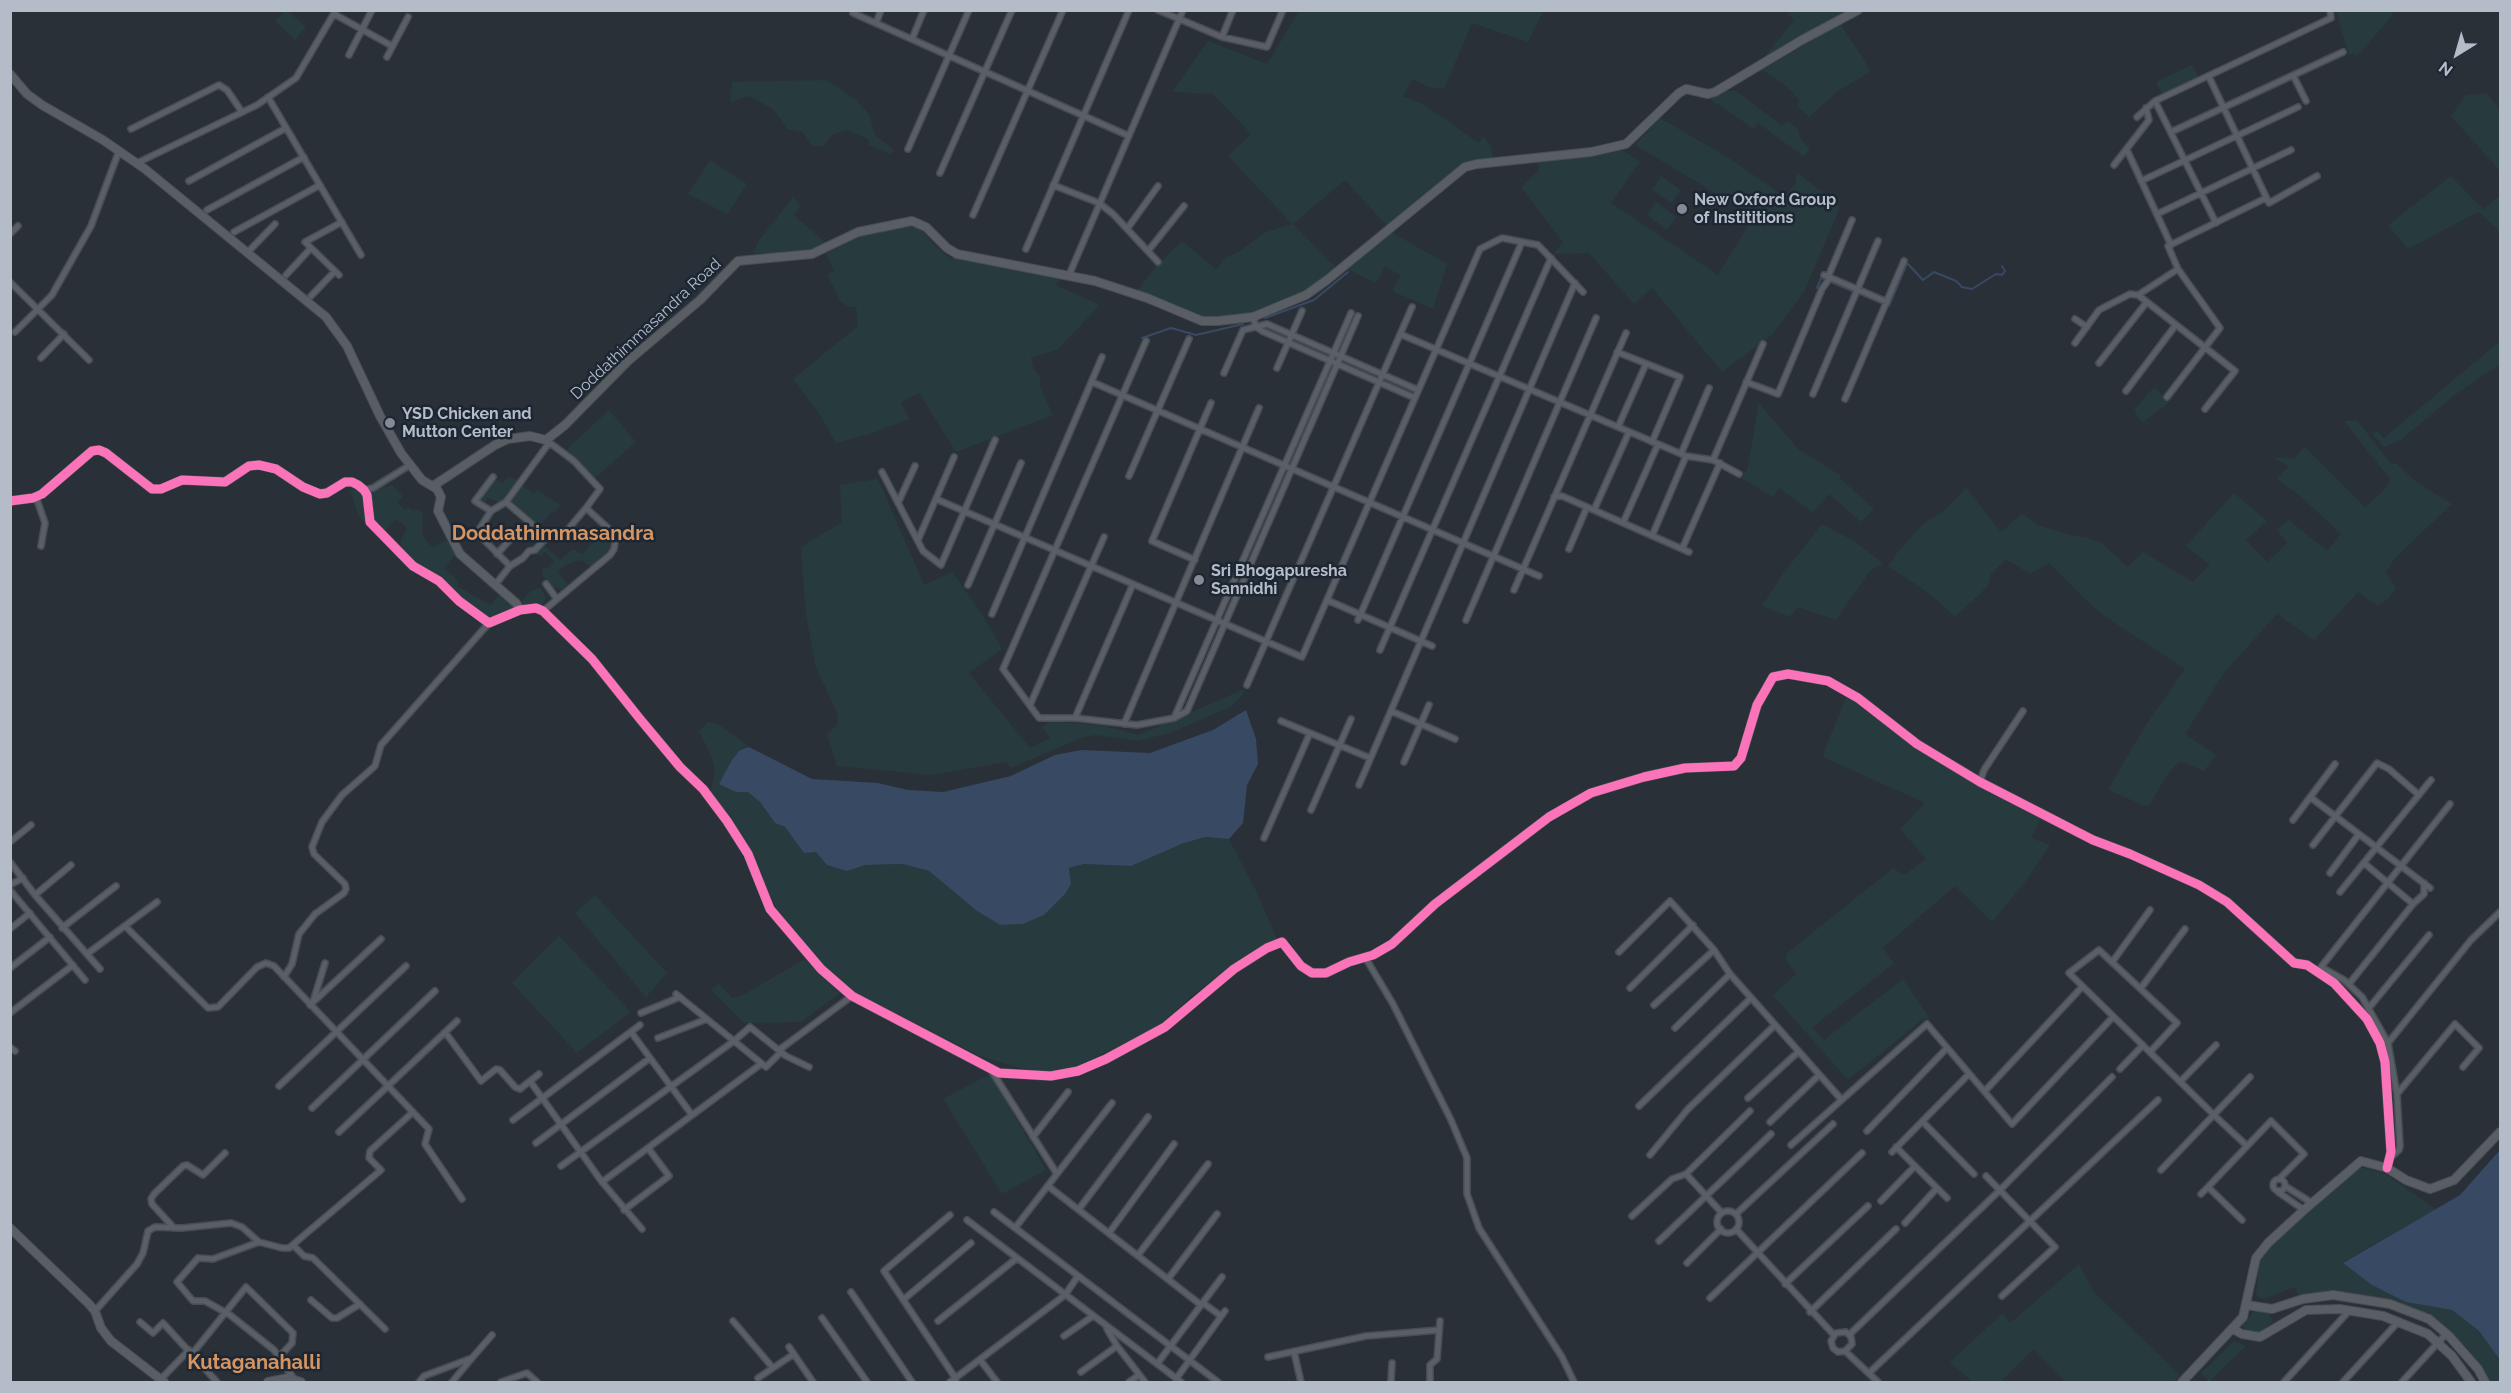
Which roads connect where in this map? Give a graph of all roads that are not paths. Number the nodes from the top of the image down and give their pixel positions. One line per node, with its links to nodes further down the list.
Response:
1 (372, 10): 19 (street)
2 (881, 10): 18 (street)
3 (924, 10): 21 (street)
4 (969, 10): 25 (street)
5 (1012, 10): 27 (street)
6 (1063, 10): 31 (street)
7 (1129, 10): 39 (street)
8 (1158, 10): 17 (street)
9 (1184, 10): 17 (street)
10 (1233, 10): 20 (street)
11 (1283, 10): 20 (street)
12 (1858, 10): 105 (street, Doddathimmasandra Road)
13 (2330, 10): 30 (street)
14 (335, 12): 19 (street); 32 (street)
15 (853, 13): 18 (street)
16 (408, 17): 22 (street)
17 (1179, 20): 20 (street); 44 (street)
18 (876, 23): 21 (street)
19 (362, 30): 22 (street); 24 (street)
20 (1222, 37)
21 (912, 39): 25 (street)
22 (392, 46): 26 (street)
23 (2343, 52): 29 (street)
24 (349, 55)
25 (948, 55): 27 (street); 46 (street)
26 (387, 57)
27 (986, 72): 31 (street); 55 (street)
28 (10, 74): 49 (street)
29 (2293, 75): 33 (street); 35 (street)
30 (2209, 77): 34 (street); 35 (street)
31 (1029, 91): 39 (street); 68 (street)
32 (268, 97): 38 (street); 41 (street)
33 (2306, 100)
34 (2155, 101): 37 (street); 43 (street)
35 (2222, 107): 43 (street); 45 (street)
36 (2298, 107): 45 (street)
37 (2146, 108): 40 (street); 47 (street)
38 (242, 112): 42 (street); 52 (street)
39 (1084, 116): 44 (street); 60 (street)
40 (2137, 117)
41 (286, 128): 50 (street); 57 (street)
42 (130, 129)
43 (2171, 132): 51 (street)
44 (1129, 136): 64 (street)
45 (2236, 138): 51 (street); 54 (street)
46 (908, 149)
47 (2127, 150): 53 (street); 58 (street)
48 (2291, 150): 54 (street)
49 (119, 151): 52 (street); 101 (street)
50 (304, 157): 59 (street); 66 (street)
51 (2185, 161): 58 (street); 62 (street)
52 (137, 163): 83 (street)
53 (2114, 165)
54 (2251, 169): 62 (street); 63 (street)
55 (940, 173)
56 (2317, 176): 63 (street)
57 (189, 181)
58 (2141, 181): 67 (street)
59 (320, 185): 70 (street); 75 (street)
60 (1053, 185): 64 (street); 81 (street)
61 (1158, 186): 74 (street)
62 (2201, 193): 67 (street); 71 (street)
63 (2266, 198): 71 (street)
64 (1100, 203): 74 (street); 90 (street)
65 (1184, 206): 82 (street)
66 (207, 210)
67 (2157, 214): 79 (street)
68 (973, 215)
69 (1852, 220): 91 (street)
70 (342, 222): 80 (street); 84 (street)
71 (2216, 223): 79 (street)
72 (275, 224): 83 (street)
73 (18, 226): 76 (street)
74 (1127, 229): 82 (street)
75 (234, 232)
76 (10, 234)
77 (1878, 241): 94 (street)
78 (1522, 242): 85 (street); 122 (street); 132 (street)
79 (2171, 245): 88 (street)
80 (311, 248): 89 (street); 97 (street)
81 (1026, 249)
82 (1148, 251): 87 (street)
83 (248, 252): 168 (street)
84 (361, 255)
85 (1551, 258): 93 (street); 137 (street)
86 (1904, 261): 98 (street)
87 (1158, 262)
88 (2178, 269): 96 (street); 121 (street)
89 (286, 275)
90 (1069, 275): 105 (street, Doddathimmasandra Road); 160 (street, Doddathimmasandra Road)
91 (1827, 277): 94 (street); 140 (street)
92 (10, 282): 101 (street)
93 (1575, 284): 95 (street); 143 (street)
94 (1857, 290): 98 (street); 145 (street)
95 (1583, 292)
96 (2138, 295): 99 (street); 110 (street)
97 (311, 296)
98 (1887, 302): 149 (street)
99 (2146, 303): 108 (street); 130 (street)
100 (1412, 307): 114 (street)
101 (38, 309): 111 (street); 113 (street)
102 (1302, 311): 115 (street)
103 (1351, 313): 124 (street)
104 (1358, 316): 125 (street)
105 (1253, 317): 109 (street)
106 (1596, 318): 150 (street)
107 (2075, 319): 110 (street)
108 (2175, 326): 121 (street); 144 (street)
109 (1256, 327): 115 (street); 118 (street); 135 (street)
110 (2086, 327): 119 (street)
111 (15, 332)
112 (1626, 333): 123 (street)
113 (64, 334): 127 (street); 128 (street)
114 (1400, 334): 122 (street); 136 (street)
115 (1292, 335): 118 (street); 124 (street)
116 (1189, 339): 154 (street)
117 (1146, 341): 146 (street)
118 (1288, 343): 129 (street); 134 (street)
119 (2076, 343)
120 (1763, 344): 140 (street)
121 (2205, 348): 147 (street); 153 (street)
122 (1436, 350): 132 (street); 142 (street)
123 (1617, 352): 133 (street); 155 (street)
124 (1333, 353): 125 (street); 129 (street)
125 (1340, 356): 131 (street); 136 (street)
126 (1102, 357): 138 (street)
127 (41, 358)
128 (89, 360)
129 (1330, 361): 131 (street); 169 (street)
130 (2099, 363)
131 (1337, 364): 139 (street); 171 (street)
132 (1469, 364): 137 (street); 191 (street)
133 (1646, 364): 156 (street); 161 (street)
134 (1277, 368)
135 (1224, 373)
136 (1383, 374): 139 (street); 142 (street)
137 (1499, 376): 143 (street); 194 (street)
138 (1092, 382): 146 (street); 198 (street)
139 (1379, 382): 148 (street); 177 (street)
140 (1746, 382): 165 (street)
141 (1709, 388): 163 (street)
142 (1418, 390): 148 (street)
143 (1529, 390): 150 (street); 201 (street)
144 (2126, 391)
145 (1813, 394)
146 (1122, 395): 154 (street); 205 (street)
147 (2168, 397)
148 (1415, 398): 184 (street)
149 (1845, 399)
150 (1560, 402): 155 (street); 208 (street)
151 (1211, 404): 157 (street)
152 (1260, 408): 162 (street)
153 (2205, 409)
154 (1158, 411): 157 (street); 174 (street)
155 (1590, 415): 156 (street); 180 (street)
156 (1618, 427): 158 (street)
157 (1200, 429): 162 (street); 209 (street)
158 (1629, 432): 161 (street); 188 (street)
159 (995, 440): 190 (street)
160 (548, 441): 176 (street); 183 (street); 187 (street)
161 (1655, 443): 163 (street); 192 (street)
162 (1243, 448): 169 (street); 209 (street)
163 (1683, 455): 165 (street); 196 (street)
164 (954, 457): 181 (street)
165 (1713, 460): 167 (street)
166 (1021, 463): 193 (street)
167 (1720, 463): 173 (street); 204 (street)
168 (410, 465): 176 (street); 178 (street)
169 (1284, 465): 171 (street); 226 (street)
170 (915, 466): 185 (street)
171 (1292, 469): 177 (street); 229 (street)
172 (882, 472): 185 (street)
173 (1739, 474)
174 (1129, 476)
175 (493, 477): 189 (street)
176 (433, 486): 216 (street)
177 (1334, 487): 184 (street); 231 (street)
178 (364, 490): 179 (street); 228 (street)
179 (36, 497): 182 (street); 202 (street)
180 (1554, 497): 186 (street); 212 (street)
181 (936, 499): 190 (street); 200 (street)
182 (10, 501)
183 (506, 502): 189 (street); 197 (street)
184 (1369, 502): 191 (street); 220 (street)
185 (898, 503): 200 (street)
186 (1587, 507): 188 (street); 203 (street)
187 (586, 508): 197 (street); 219 (street)
188 (1594, 510): 192 (street)
189 (490, 511): 207 (street)
190 (965, 511): 193 (street); 200 (street)
191 (1403, 517): 194 (street); 225 (street)
192 (1623, 523): 196 (street)
193 (994, 524): 198 (street); 217 (street)
194 (1432, 530): 201 (street); 230 (street)
195 (514, 534): 207 (street)
196 (1652, 536): 204 (street)
197 (547, 537): 210 (street)
198 (1025, 537): 205 (street); 224 (street)
199 (1104, 537): 211 (street)
200 (918, 540)
201 (1463, 543): 208 (street); 232 (street)
202 (41, 546)
203 (1569, 549)
204 (1682, 549): 206 (street)
205 (1055, 550): 211 (street); 236 (street)
206 (1689, 552)
207 (497, 554): 210 (street)
208 (1493, 556): 212 (street); 227 (street)
209 (1195, 560): 221 (street)
210 (510, 566): 216 (street)
211 (1091, 566): 215 (street); 236 (street)
212 (1523, 569): 213 (street); 218 (street)
213 (1539, 576)
214 (546, 584): 219 (street)
215 (1133, 584): 221 (street); 240 (street)
216 (495, 585): 222 (street)
217 (968, 585)
218 (1514, 590)
219 (557, 598): 223 (street)
220 (1327, 600): 225 (street); 231 (street)
221 (1176, 603): 226 (street); 244 (street)
222 (520, 610): 223 (street); 228 (street)
223 (543, 611): 311 (street)
224 (992, 614)
225 (1359, 618): 230 (street)
226 (1217, 620): 229 (street); 241 (street)
227 (1466, 620)
228 (489, 623): 304 (street)
229 (1225, 623): 231 (street); 241 (street)
230 (1390, 628): 232 (street); 234 (street)
231 (1266, 641): 235 (street)
232 (1421, 641): 233 (street); 238 (street)
233 (1432, 646)
234 (1380, 650)
235 (1247, 685)
236 (1030, 705): 240 (street)
237 (1429, 705): 245 (street)
238 (1391, 711): 245 (street); 249 (street)
239 (2023, 711): 253 (street)
240 (1075, 718): 244 (street)
241 (1174, 718): 244 (street)
242 (1351, 719): 248 (street)
243 (1281, 721): 246 (street)
244 (1124, 724)
245 (1420, 724): 247 (street); 250 (street)
246 (1310, 733): 248 (street); 263 (street)
247 (1455, 739)
248 (1340, 745): 249 (street); 258 (street)
249 (1370, 758): 254 (street)
250 (1404, 762)
251 (2335, 764): 256 (street)
252 (2431, 780): 255 (street)
253 (1980, 782): 296 (street); 387 (street)
254 (1359, 785)
255 (2419, 795): 259 (street); 266 (street)
256 (2310, 797): 259 (street); 260 (street)
257 (2450, 804): 270 (street)
258 (1311, 810)
259 (2335, 815): 262 (street); 265 (street)
260 (2293, 820)
261 (31, 825): 264 (street)
262 (2359, 834): 266 (street); 271 (street)
263 (1264, 838)
264 (10, 842)
265 (2313, 844)
266 (2377, 847): 268 (street); 270 (street)
267 (10, 862): 272 (street)
268 (2364, 863): 273 (street); 278 (street)
269 (71, 865): 279 (street)
270 (2401, 866): 273 (street); 274 (street)
271 (2330, 873)
272 (22, 878): 276 (street); 279 (street)
273 (2388, 883): 281 (street); 306 (street)
274 (2424, 884): 277 (street); 281 (street)
275 (116, 886): 287 (street)
276 (10, 888): 284 (street)
277 (2430, 888)
278 (2340, 892)
279 (34, 896): 287 (street)
280 (157, 902): 286 (street)
281 (2413, 904): 306 (street)
282 (2150, 910): 297 (street)
283 (2500, 912): 329 (street)
284 (30, 913): 288 (street); 291 (street)
285 (1693, 925): 293 (street); 294 (street); 308 (street)
286 (125, 926): 295 (street); 304 (street)
287 (62, 928): 295 (street)
288 (10, 929)
289 (2185, 929): 309 (street)
290 (2429, 935): 315 (street)
291 (50, 937): 299 (street); 301 (street)
292 (381, 939): 313 (street)
293 (1714, 950): 303 (street); 314 (street)
294 (1619, 952)
295 (87, 954): 302 (street)
296 (1365, 957): 342 (street); 515 (street)
297 (2113, 961): 307 (street); 309 (street)
298 (325, 963): 313 (street)
299 (73, 965): 305 (street); 316 (street)
300 (406, 966): 324 (street)
301 (10, 968)
302 (100, 969)
303 (1730, 974): 312 (street); 323 (street)
304 (284, 977): 313 (street)
305 (86, 980)
306 (2349, 984): 315 (street)
307 (2082, 987): 318 (street); 353 (street)
308 (1630, 988)
309 (2141, 988): 335 (street)
310 (435, 991): 337 (street)
311 (852, 996): 333 (street); 342 (street)
312 (1751, 998): 322 (street); 361 (street)
313 (312, 1003): 324 (street)
314 (1654, 1005)
315 (2368, 1009): 329 (street)
316 (10, 1013)
317 (641, 1013): 319 (street)
318 (2113, 1017): 331 (street); 353 (street)
319 (707, 1019): 327 (street); 328 (street)
320 (457, 1021): 325 (street)
321 (640, 1025): 326 (street)
322 (1775, 1025): 334 (street); 386 (street)
323 (1675, 1028)
324 (336, 1032): 337 (street); 350 (street)
325 (445, 1032): 348 (street); 351 (street)
326 (631, 1032): 336 (street); 356 (street)
327 (658, 1038)
328 (734, 1041): 333 (street); 338 (street); 352 (street)
329 (2388, 1043): 355 (street)
330 (2216, 1045): 349 (street)
331 (2143, 1046): 335 (street); 341 (street)
332 (1947, 1048): 344 (street); 358 (street); 373 (street)
333 (780, 1051): 338 (street); 339 (street)
334 (1798, 1052): 345 (street); 357 (street)
335 (2150, 1052): 349 (street)
336 (650, 1058): 352 (street); 371 (street)
337 (363, 1059): 351 (street); 362 (street)
338 (761, 1064): 365 (street)
339 (809, 1067)
340 (2463, 1067): 355 (street)
341 (2120, 1069)
342 (991, 1070): 377 (street)
343 (539, 1074): 348 (street)
344 (1969, 1074): 353 (street); 370 (street)
345 (1819, 1075): 358 (street); 369 (street)
346 (2112, 1077): 403 (street)
347 (2250, 1077): 366 (street)
348 (530, 1081): 356 (street)
349 (2180, 1082): 366 (street)
350 (279, 1086)
351 (388, 1086): 364 (street); 374 (street)
352 (671, 1087): 365 (street); 383 (street)
353 (1984, 1091)
354 (1068, 1092): 377 (street)
355 (2397, 1094): 387 (street)
356 (542, 1098): 368 (street); 371 (street)
357 (1748, 1098)
358 (1841, 1099): 380 (street)
359 (2158, 1100): 422 (street)
360 (1112, 1103): 393 (street)
361 (1639, 1106)
362 (312, 1108)
363 (1750, 1111): 394 (street)
364 (413, 1112): 408 (street); 436 (street)
365 (692, 1115): 382 (street)
366 (2214, 1115): 381 (street); 392 (street)
367 (1148, 1117): 412 (street)
368 (513, 1120)
369 (1770, 1122)
370 (1923, 1122): 390 (street); 395 (street)
371 (561, 1124): 378 (street); 383 (street)
372 (1833, 1124): 418 (street)
373 (1867, 1131)
374 (339, 1132)
375 (2500, 1132): 391 (street)
376 (1770, 1134): 406 (street)
377 (1034, 1137): 393 (street)
378 (536, 1143)
379 (1174, 1144): 432 (street)
380 (1791, 1145)
381 (2247, 1146): 397 (street); 401 (street)
382 (648, 1148): 398 (street); 413 (street)
383 (581, 1152): 389 (street); 398 (street)
384 (225, 1153): 426 (street)
385 (1862, 1153): 437 (street)
386 (1650, 1155)
387 (2390, 1158): 391 (street)
388 (1208, 1164): 438 (street)
389 (561, 1166)
390 (1914, 1166): 402 (street); 409 (street)
391 (2387, 1168): 410 (street)
392 (2161, 1170)
393 (1057, 1174): 399 (street)
394 (1686, 1174): 406 (street); 420 (street)
395 (1974, 1174)
396 (1986, 1176): 403 (street)
397 (2279, 1179): 400 (street); 404 (street)
398 (602, 1182): 413 (street)
399 (1048, 1186): 412 (street); 427 (street)
400 (2285, 1186): 404 (street); 410 (street)
401 (2208, 1187): 405 (street); 423 (street)
402 (1937, 1188): 407 (street); 424 (street)
403 (2000, 1190): 422 (street); 472 (street)
404 (2278, 1192): 414 (street)
405 (2201, 1194)
406 (1706, 1196): 416 (street); 433 (street)
407 (1947, 1198)
408 (462, 1199)
409 (1881, 1201)
410 (2312, 1203): 414 (street)
411 (1868, 1206): 444 (street)
412 (1079, 1209): 432 (street)
413 (624, 1210): 428 (street)
414 (2304, 1210): 453 (street)
415 (994, 1212): 427 (street)
416 (1722, 1213): 418 (street); 429 (street)
417 (1217, 1214): 443 (street)
418 (1736, 1214): 430 (street)
419 (950, 1215): 450 (street)
420 (1632, 1216)
421 (967, 1220): 439 (street)
422 (2029, 1220): 447 (street); 491 (street)
423 (2242, 1220)
424 (1905, 1223)
425 (10, 1228): 454 (street)
426 (174, 1228): 434 (street); 454 (street)
427 (1015, 1228): 441 (street)
428 (642, 1229)
429 (1721, 1229): 430 (street); 440 (street)
430 (1736, 1229): 437 (street)
431 (1896, 1229): 455 (street)
432 (1109, 1233): 438 (street)
433 (1659, 1241)
434 (259, 1242): 436 (street); 457 (street)
435 (971, 1243): 450 (street)
436 (292, 1245): 451 (street)
437 (1756, 1253): 444 (street); 448 (street)
438 (1137, 1255): 443 (street)
439 (1017, 1258): 446 (street); 461 (street)
440 (1687, 1263)
441 (1078, 1276): 446 (street); 476 (street)
442 (1222, 1276): 452 (street)
443 (1168, 1278): 452 (street)
444 (1785, 1284): 455 (street)
445 (851, 1292): 507 (street)
446 (1065, 1295): 458 (street); 485 (street)
447 (2002, 1296)
448 (1710, 1298)
449 (311, 1300): 451 (street)
450 (903, 1300): 497 (street)
451 (360, 1304): 466 (street)
452 (1202, 1304): 476 (street); 486 (street)
453 (2247, 1305): 467 (street); 469 (street)
454 (95, 1311): 495 (street)
455 (1810, 1311): 471 (street)
456 (2349, 1311): 463 (street); 467 (street); 518 (street)
457 (225, 1312): 479 (street); 482 (street); 482 (street)
458 (1093, 1316): 465 (street); 473 (street)
459 (822, 1318): 506 (street)
460 (733, 1321): 489 (street)
461 (938, 1321)
462 (1440, 1321): 468 (street)
463 (2399, 1321): 474 (street); 519 (street)
464 (140, 1322): 479 (street)
465 (1105, 1325): 475 (street); 488 (street)
466 (385, 1329)
467 (2234, 1329): 517 (street)
468 (1439, 1330): 480 (street); 514 (street)
469 (2446, 1334): 474 (street); 521 (street)
470 (492, 1335): 484 (street)
471 (1834, 1335): 472 (street); 478 (street)
472 (1849, 1335): 478 (street)
473 (1064, 1336)
474 (2438, 1343): 494 (street); 520 (street)
475 (1117, 1346): 490 (street); 492 (street)
476 (1170, 1346): 486 (street); 488 (street)
477 (789, 1347): 481 (street)
478 (1845, 1351): 491 (street)
479 (190, 1352): 495 (street); 499 (street)
480 (1294, 1352): 483 (street); 512 (street)
481 (794, 1354): 489 (street); 505 (street)
482 (279, 1356): 496 (street)
483 (1268, 1357)
484 (472, 1358): 501 (street); 502 (street)
485 (981, 1361): 497 (street); 508 (street)
486 (1189, 1361): 498 (street); 511 (street)
487 (1392, 1363): 513 (street)
488 (1157, 1364): 498 (street)
489 (773, 1368): 493 (street)
490 (1081, 1372)
491 (1869, 1373): 516 (street)
492 (1139, 1375): 509 (street); 510 (street)
493 (758, 1378)
494 (2467, 1380)
495 (162, 1381)
496 (297, 1381): 500 (street)
497 (953, 1381)
498 (1179, 1381)
499 (217, 1383)
500 (268, 1383)
501 (419, 1383)
502 (452, 1383)
503 (501, 1383): 504 (street)
504 (537, 1383)
505 (813, 1383)
506 (867, 1383)
507 (912, 1383)
508 (997, 1383)
509 (1129, 1383)
510 (1145, 1383)
511 (1218, 1383)
512 (1301, 1383)
513 (1391, 1383)
514 (1430, 1383)
515 (1574, 1383)
516 (1878, 1383)
517 (2182, 1383)
518 (2284, 1383)
519 (2343, 1383)
520 (2402, 1383)
521 (2485, 1383)

